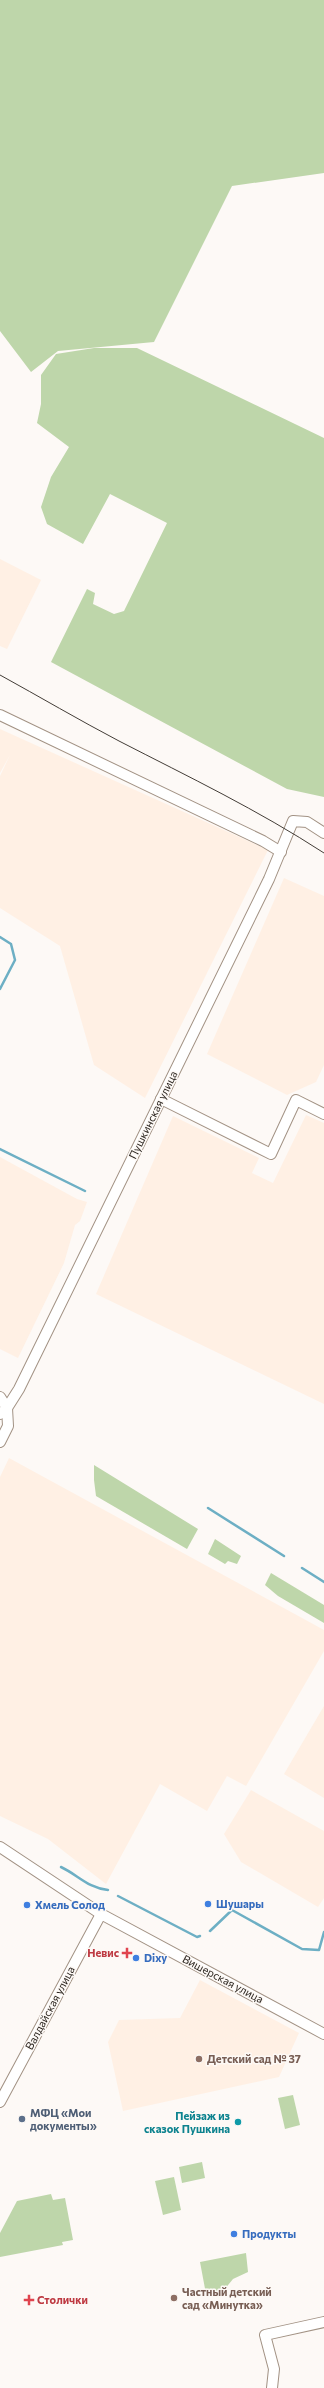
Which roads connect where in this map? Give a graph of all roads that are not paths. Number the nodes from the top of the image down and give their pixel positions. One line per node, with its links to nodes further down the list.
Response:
1 (0, 715): 3 (street)
2 (324, 833): 3 (street, Пушкинская улица)
3 (281, 852): 4 (street, Пушкинская улица)
4 (161, 1099): 5 (street); 7 (street, Пушкинская улица)
5 (324, 1114)
6 (0, 1397): 7 (street)
7 (4, 1411): 8 (street)
8 (0, 1442)
9 (0, 1847): 10 (street, Вишерская улица)
10 (101, 1914): 11 (street, Вишерская улица); 12 (street, Валдайская улица)
11 (324, 2034)
12 (0, 2102)
13 (324, 2322): 14 (street)
14 (272, 2388)

